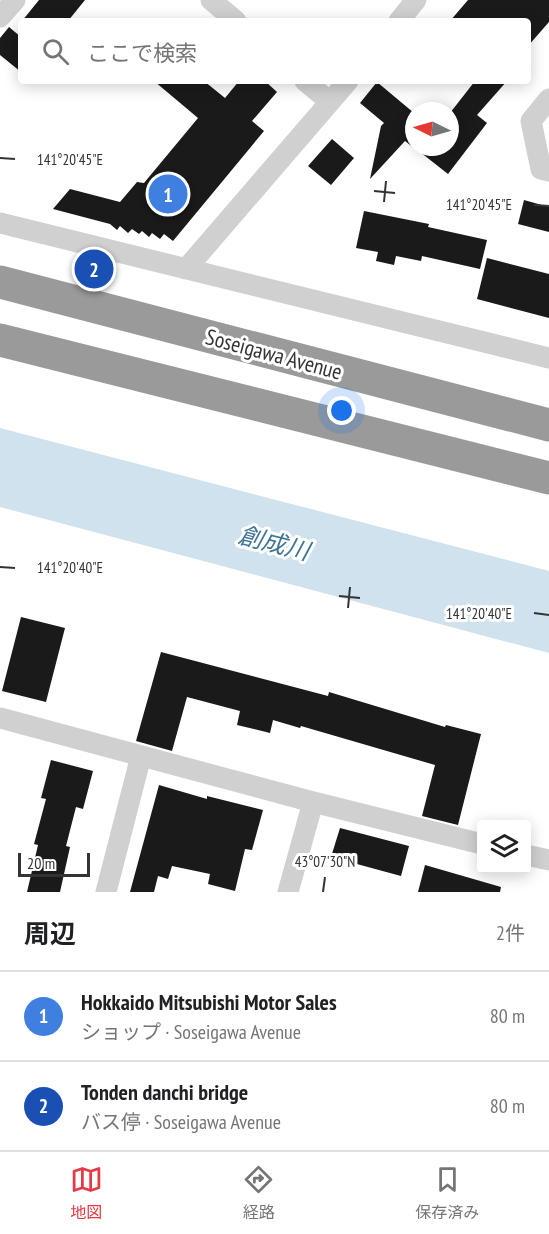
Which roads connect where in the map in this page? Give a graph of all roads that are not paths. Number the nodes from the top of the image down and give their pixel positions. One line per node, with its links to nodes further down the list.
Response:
1 (15, 0): 4 (street)
2 (212, 0): 5 (street)
3 (416, 0): 6 (street)
4 (0, 17)
5 (233, 18)
6 (401, 18)
7 (309, 84): 10 (street)
8 (345, 84): 10 (street)
9 (549, 99): 11 (street)
10 (330, 102): 13 (street)
11 (549, 171)
12 (0, 223): 13 (street)
13 (186, 269): 16 (street)
14 (0, 282): 17 (highway, Soseigawa Avenue)
15 (0, 340): 18 (highway)
16 (549, 358)
17 (549, 425)
18 (549, 478)
19 (0, 718): 20 (street)
20 (141, 756): 21 (street); 25 (street)
21 (313, 802): 22 (street); 26 (street)
22 (477, 843)
23 (531, 856): 24 (street)
24 (549, 860)
25 (106, 892)
26 (288, 892)

